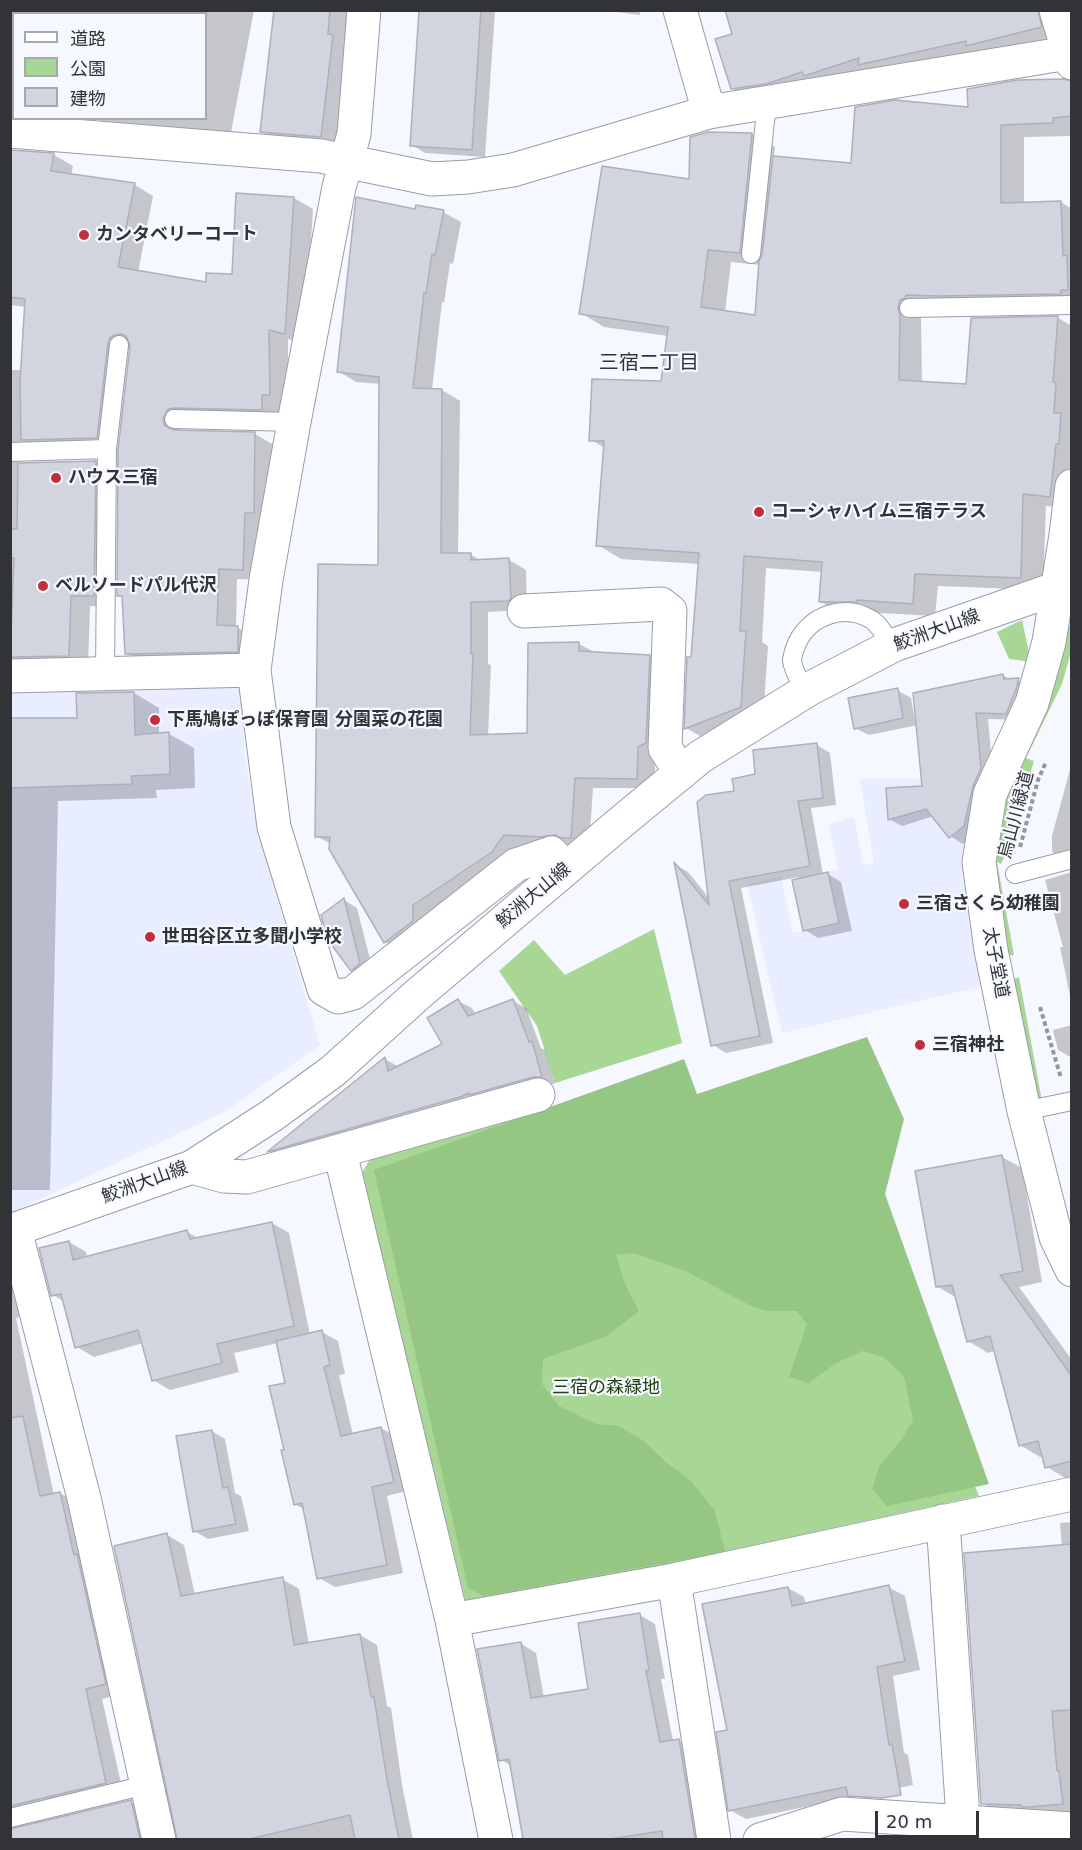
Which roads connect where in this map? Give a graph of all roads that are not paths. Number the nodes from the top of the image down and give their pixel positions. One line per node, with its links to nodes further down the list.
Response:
1 (364, 10): 9 (street)
2 (680, 10): 6 (street)
3 (1056, 10): 4 (street)
4 (1070, 58): 5 (street)
5 (767, 102): 6 (street); 10 (lane)
6 (709, 112): 9 (street)
7 (73, 128): 8 (street); 9 (street)
8 (10, 131)
9 (346, 160): 15 (street)
10 (751, 254)
11 (1071, 304): 12 (lane)
12 (909, 308)
13 (119, 345): 16 (lane)
14 (174, 419): 15 (lane)
15 (294, 422): 22 (street)
16 (107, 449): 17 (lane); 23 (lane)
17 (10, 452)
18 (1071, 486): 19 (street, 太子堂道)
19 (1064, 585): 21 (street, 鮫洲大山線); 32 (street, 太子堂道)
20 (524, 611): 26 (street)
21 (891, 646): 25 (street, 鮫洲大山線); 25 (lane)
22 (255, 670): 23 (street); 28 (street)
23 (105, 674): 24 (street)
24 (10, 676)
25 (805, 691): 26 (street, 鮫洲大山線)
26 (681, 773): 28 (street, 鮫洲大山線)
27 (1071, 859): 29 (lane)
28 (566, 868): 34 (street, 鮫洲大山線)
29 (1015, 874)
30 (538, 1095): 33 (street)
31 (1068, 1102): 32 (lane)
32 (1024, 1111): 36 (street, 太子堂道)
33 (340, 1152): 34 (street); 40 (street)
34 (192, 1167): 35 (street, 鮫洲大山線)
35 (13, 1231): 41 (street)
36 (1071, 1270)
37 (1071, 1494): 38 (street)
38 (943, 1521): 39 (street); 43 (street)
39 (674, 1580): 40 (street); 47 (street)
40 (452, 1620): 46 (street)
41 (146, 1785): 42 (lane); 45 (street)
42 (10, 1818)
43 (961, 1822): 44 (street); 48 (street)
44 (1071, 1829)
45 (159, 1839)
46 (496, 1839)
47 (714, 1839)
48 (760, 1839)

